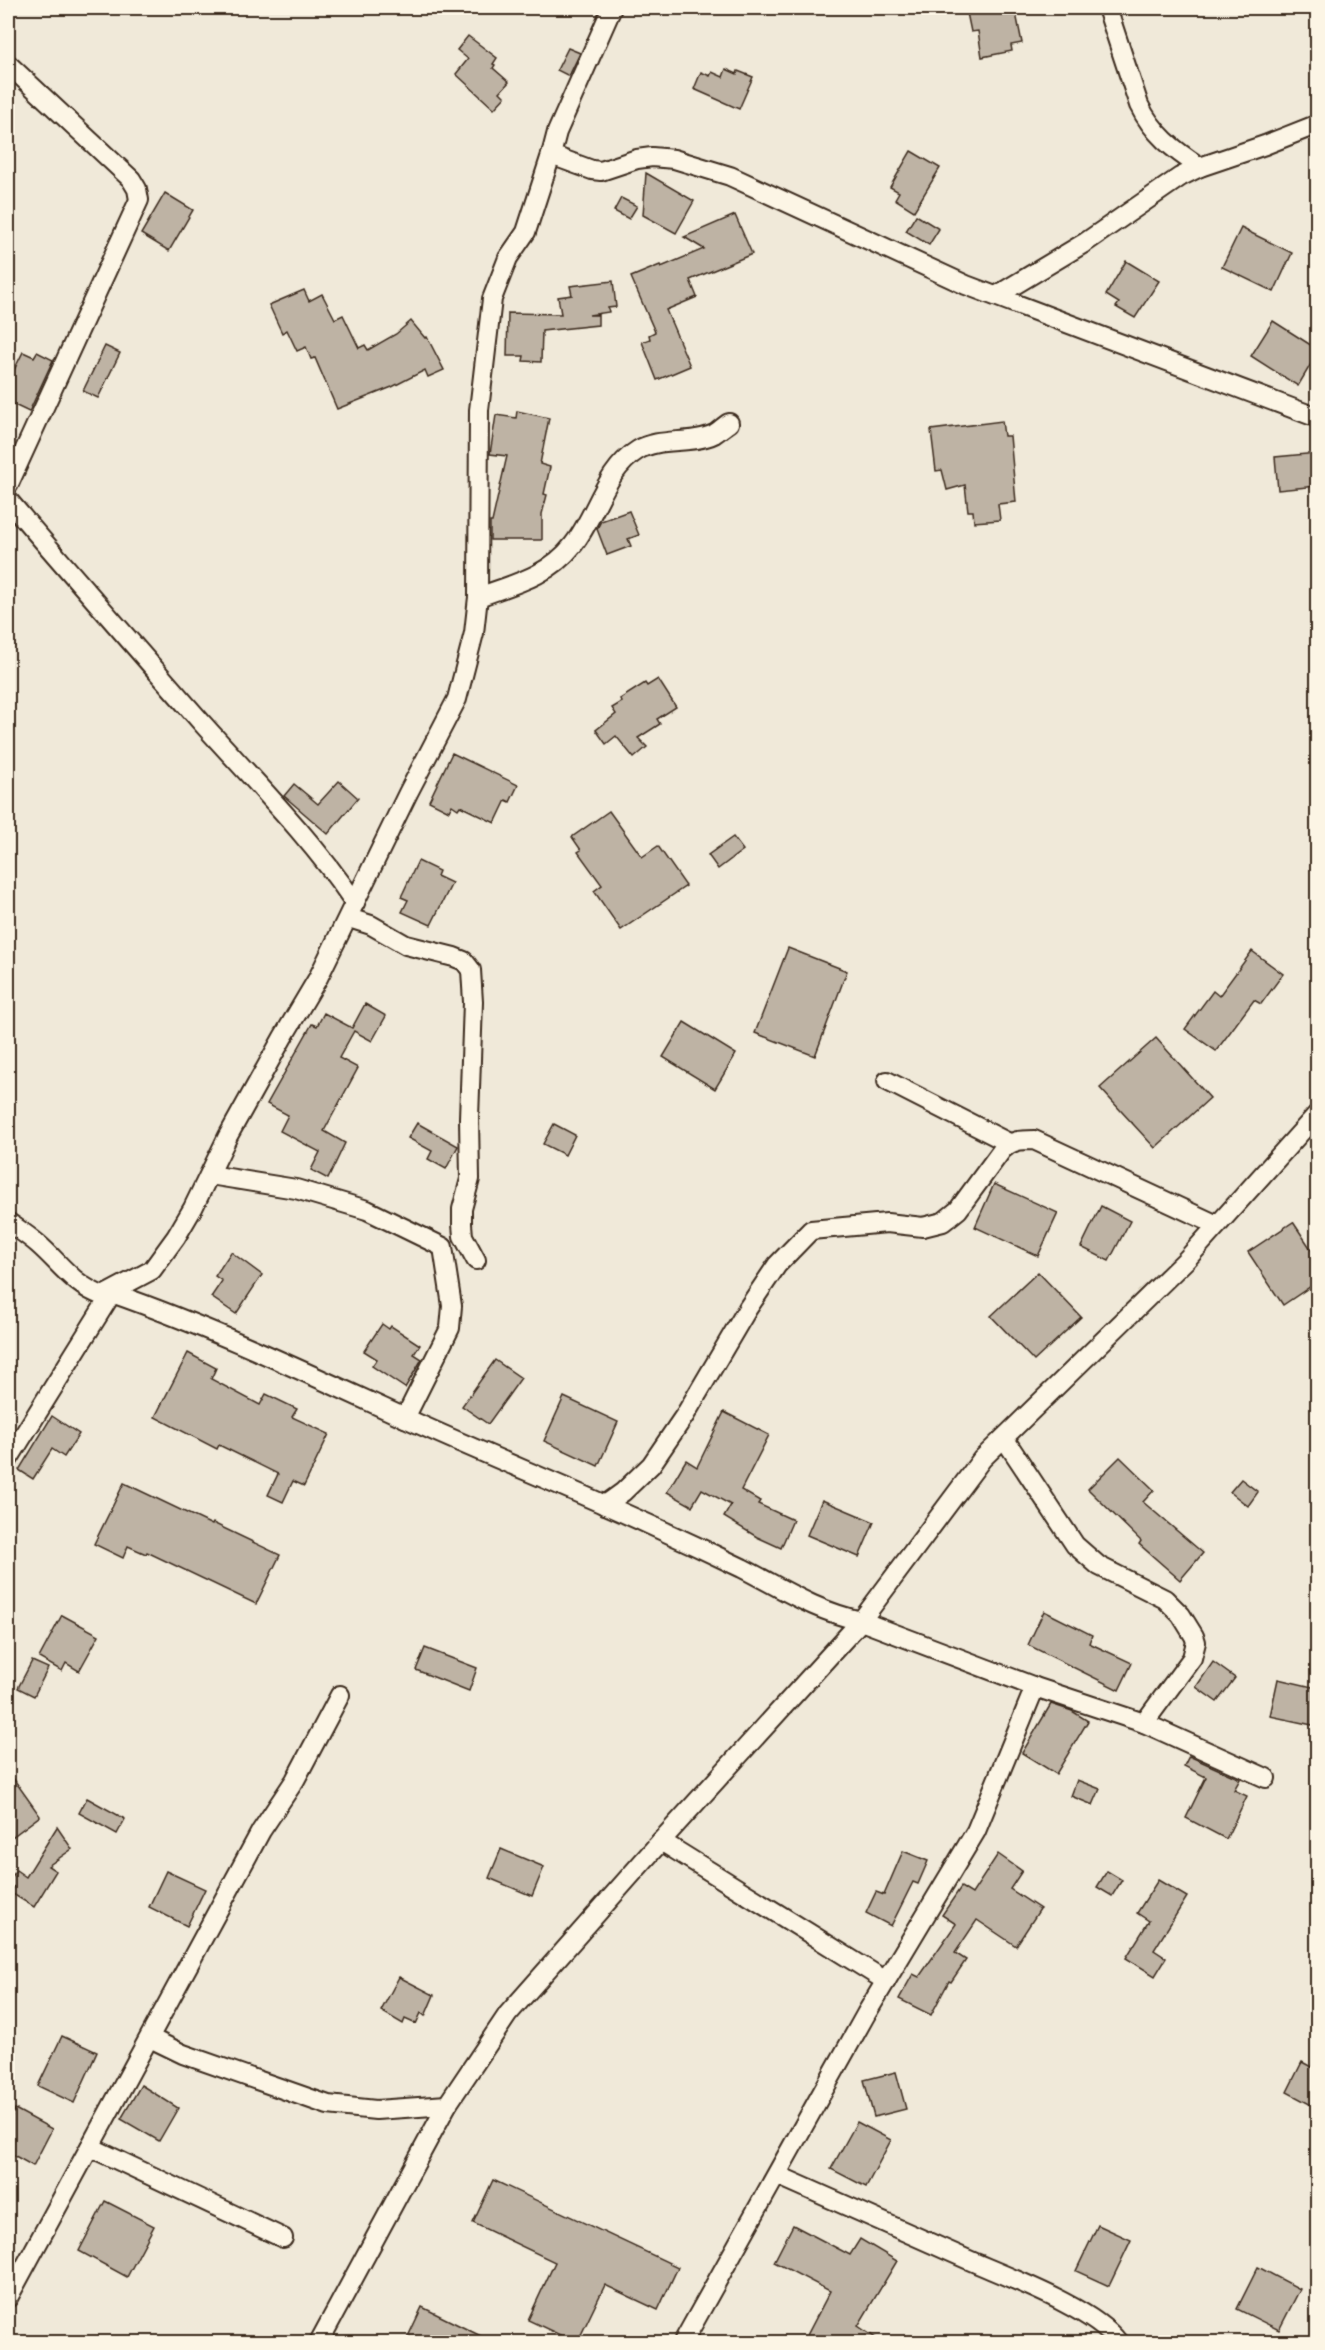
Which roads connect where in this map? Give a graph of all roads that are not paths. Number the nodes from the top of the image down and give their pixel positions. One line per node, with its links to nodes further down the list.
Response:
1 (612, 8): 5 (street)
2 (1107, 8): 6 (street)
3 (8, 64): 10 (street)
4 (1317, 124): 6 (street)
5 (551, 154): 7 (street); 12 (street)
6 (1200, 167): 7 (street)
7 (996, 296): 8 (street)
8 (1317, 418)
9 (729, 423): 12 (street)
10 (8, 486)
11 (8, 500): 13 (street)
12 (478, 597): 13 (street)
13 (352, 911): 17 (street); 20 (street)
14 (887, 1081): 16 (street)
15 (1317, 1113): 19 (street)
16 (1009, 1143): 19 (street); 25 (street)
17 (210, 1175): 21 (street); 22 (street)
18 (8, 1222): 21 (street)
19 (1217, 1225): 23 (street)
20 (476, 1260)
21 (112, 1293): 22 (street); 24 (street)
22 (405, 1418): 25 (street)
23 (1004, 1438): 26 (street); 29 (street)
24 (8, 1460)
25 (605, 1505): 26 (street)
26 (861, 1621): 27 (street); 31 (street)
27 (1035, 1687): 29 (street); 32 (street)
28 (340, 1695): 33 (street)
29 (1144, 1723): 30 (street)
30 (1266, 1778)
31 (662, 1841): 32 (street); 34 (street)
32 (886, 1981): 36 (street)
33 (150, 2038): 34 (street); 35 (street)
34 (447, 2105): 39 (street)
35 (90, 2147): 37 (street); 38 (street)
36 (777, 2175): 40 (street); 41 (street)
37 (283, 2238)
38 (8, 2298)
39 (319, 2343)
40 (683, 2343)
41 (1118, 2343)

